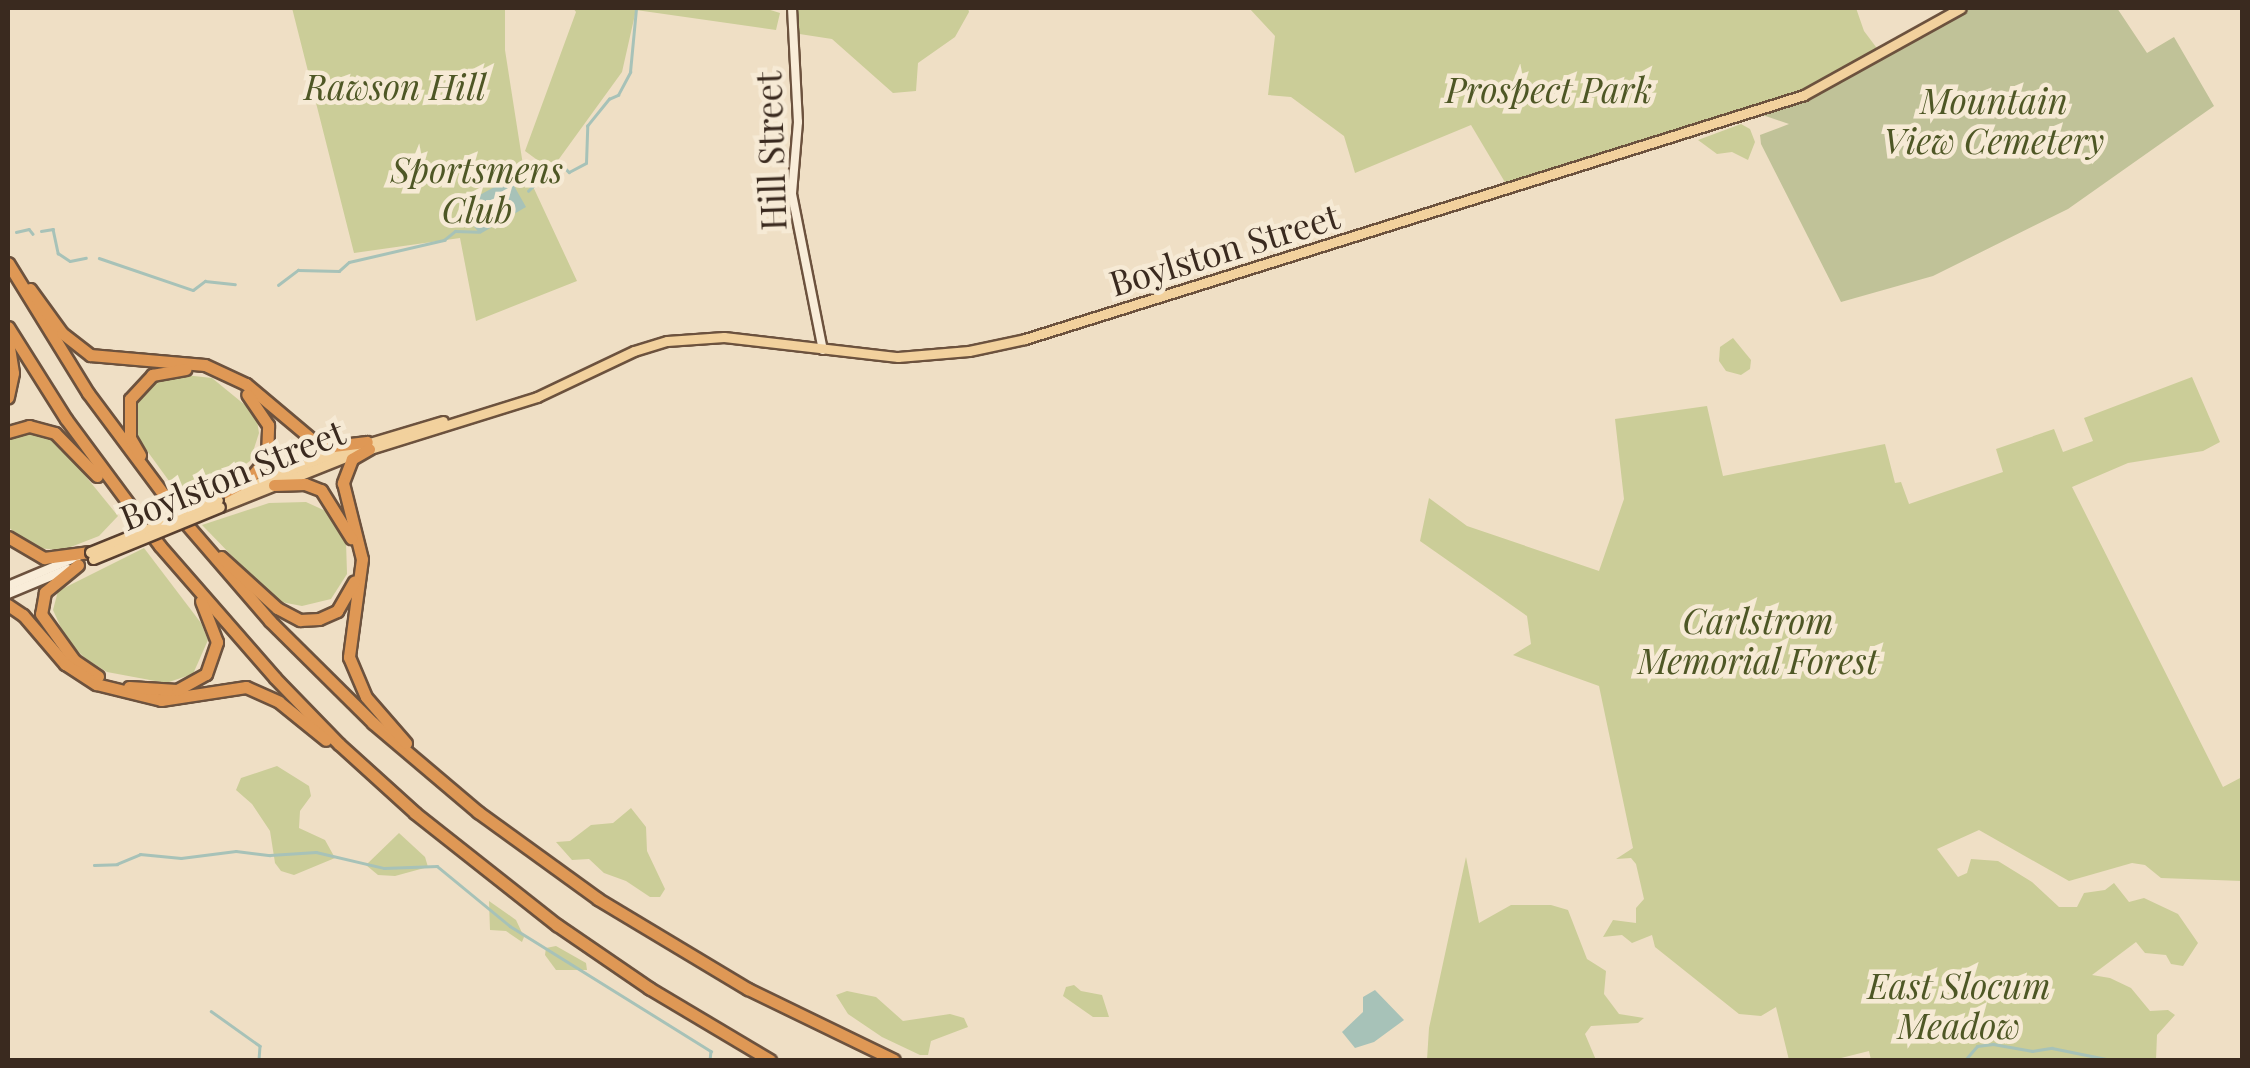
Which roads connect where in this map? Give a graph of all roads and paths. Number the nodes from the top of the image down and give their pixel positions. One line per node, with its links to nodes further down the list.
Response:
1 (792, 8): 7 (street, Hill Street)
2 (1961, 8): 7 (main road, Boylston Street)
3 (8, 254): 10 (highway)
4 (8, 264): 13 (highway)
5 (8, 327): 15 (highway)
6 (8, 341): 8 (highway)
7 (824, 350): 10 (main road, Boylston Street)
8 (8, 397)
9 (8, 432): 15 (highway)
10 (368, 445): 11 (main road, Boylston Street); 12 (main road, Boylston Street); 24 (highway)
11 (274, 485): 12 (main road, Boylston Street); 16 (highway)
12 (218, 501): 13 (highway); 14 (highway, bridge); 18 (main road, Boylston Street, bridge)
13 (172, 506): 16 (highway)
14 (196, 508): 18 (main road, Boylston Street, bridge)
15 (144, 525): 21 (highway)
16 (190, 528): 24 (highway)
17 (8, 538): 18 (highway)
18 (91, 555): 19 (main road, Boylston Street); 20 (street, Boylston Street)
19 (78, 565): 21 (highway); 22 (street, Boylston Street)
20 (8, 586)
21 (195, 588): 25 (highway)
22 (8, 594)
23 (8, 606): 25 (highway)
24 (439, 780): 27 (highway)
25 (393, 793): 26 (highway)
26 (770, 1060)
27 (894, 1060)

